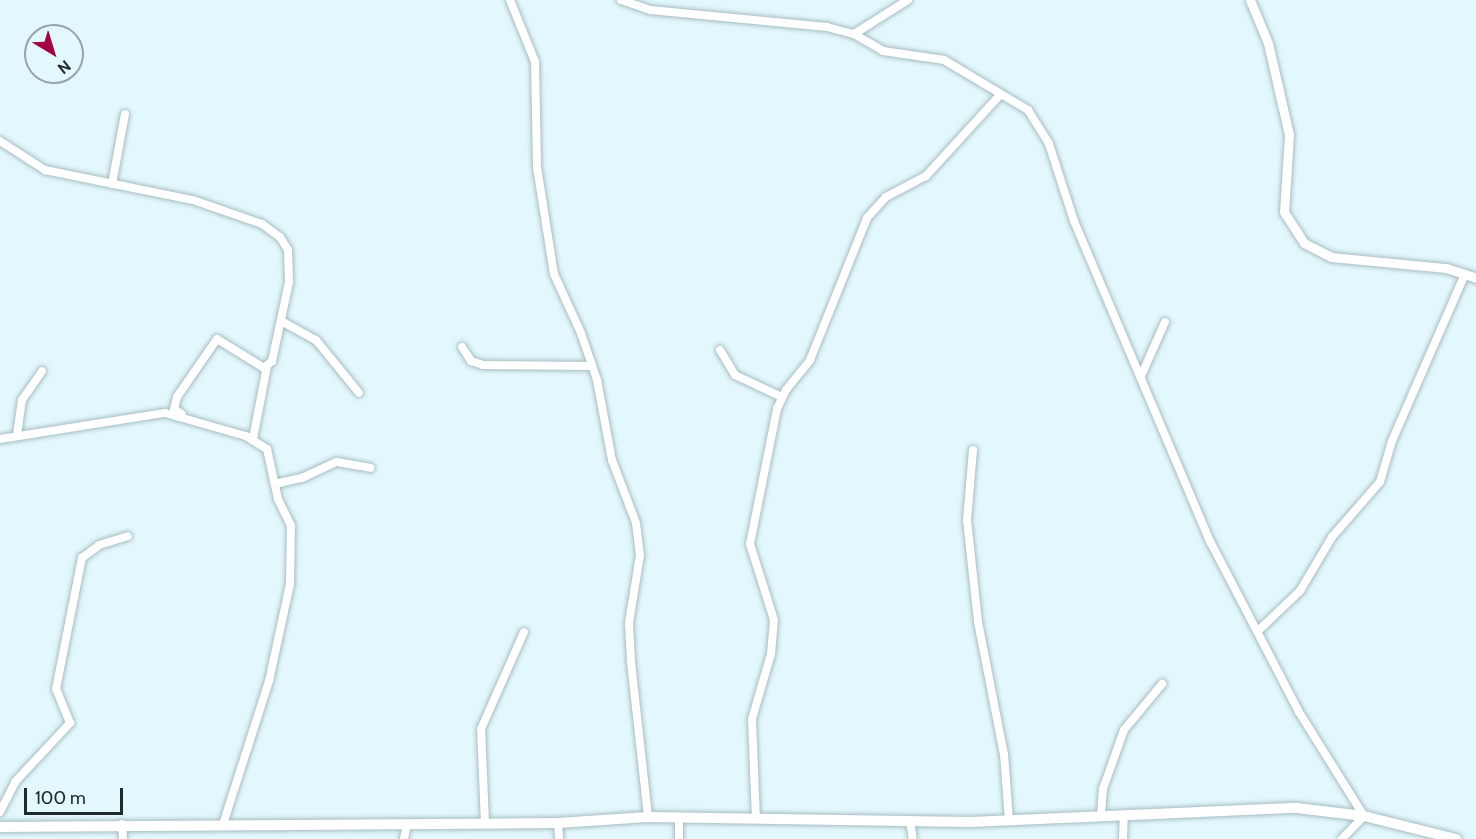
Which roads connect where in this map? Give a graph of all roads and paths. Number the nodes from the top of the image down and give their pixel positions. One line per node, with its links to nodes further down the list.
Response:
1 (510, 0): 17 (street)
2 (621, 0): 5 (street)
3 (908, 0): 5 (street)
4 (1250, 0): 10 (street)
5 (854, 34): 6 (street)
6 (1000, 95): 19 (street); 21 (street)
7 (125, 114): 9 (street)
8 (0, 141): 9 (street)
9 (112, 184): 12 (street)
10 (1465, 274): 11 (street); 30 (street)
11 (1476, 278)
12 (283, 322): 16 (street); 20 (street)
13 (1165, 322): 19 (street)
14 (462, 347): 17 (street)
15 (720, 350): 21 (street)
16 (267, 366): 22 (street); 25 (street)
17 (592, 366): 37 (street)
18 (42, 371): 23 (street)
19 (1141, 376): 30 (street)
20 (359, 393)
21 (782, 397): 39 (street)
22 (184, 416): 23 (street); 25 (street)
23 (17, 435): 24 (street)
24 (0, 439)
25 (253, 439): 28 (street)
26 (973, 450): 41 (street)
27 (370, 468): 28 (street)
28 (275, 484): 44 (street)
29 (128, 536): 33 (street)
30 (1259, 630): 36 (street)
31 (524, 632): 46 (street)
32 (1162, 684): 35 (street)
33 (0, 812)
34 (1124, 815): 35 (main road); 36 (main road); 54 (street)
35 (1101, 816): 41 (main road)
36 (1364, 816): 48 (main road); 55 (street)
37 (648, 817): 38 (main road); 42 (main road)
38 (679, 818): 39 (main road); 52 (street)
39 (756, 819): 40 (main road)
40 (910, 821): 41 (main road); 53 (street)
41 (1009, 821)
42 (558, 823): 46 (main road); 51 (street)
43 (122, 824): 44 (main road); 47 (main road); 49 (street)
44 (223, 824): 45 (main road)
45 (406, 824): 46 (main road); 50 (street)
46 (484, 824)
47 (0, 827)
48 (1430, 835): 56 (main road)
49 (123, 839)
50 (404, 839)
51 (560, 839)
52 (680, 839)
53 (913, 839)
54 (1123, 839)
55 (1342, 839)
56 (1456, 839)

